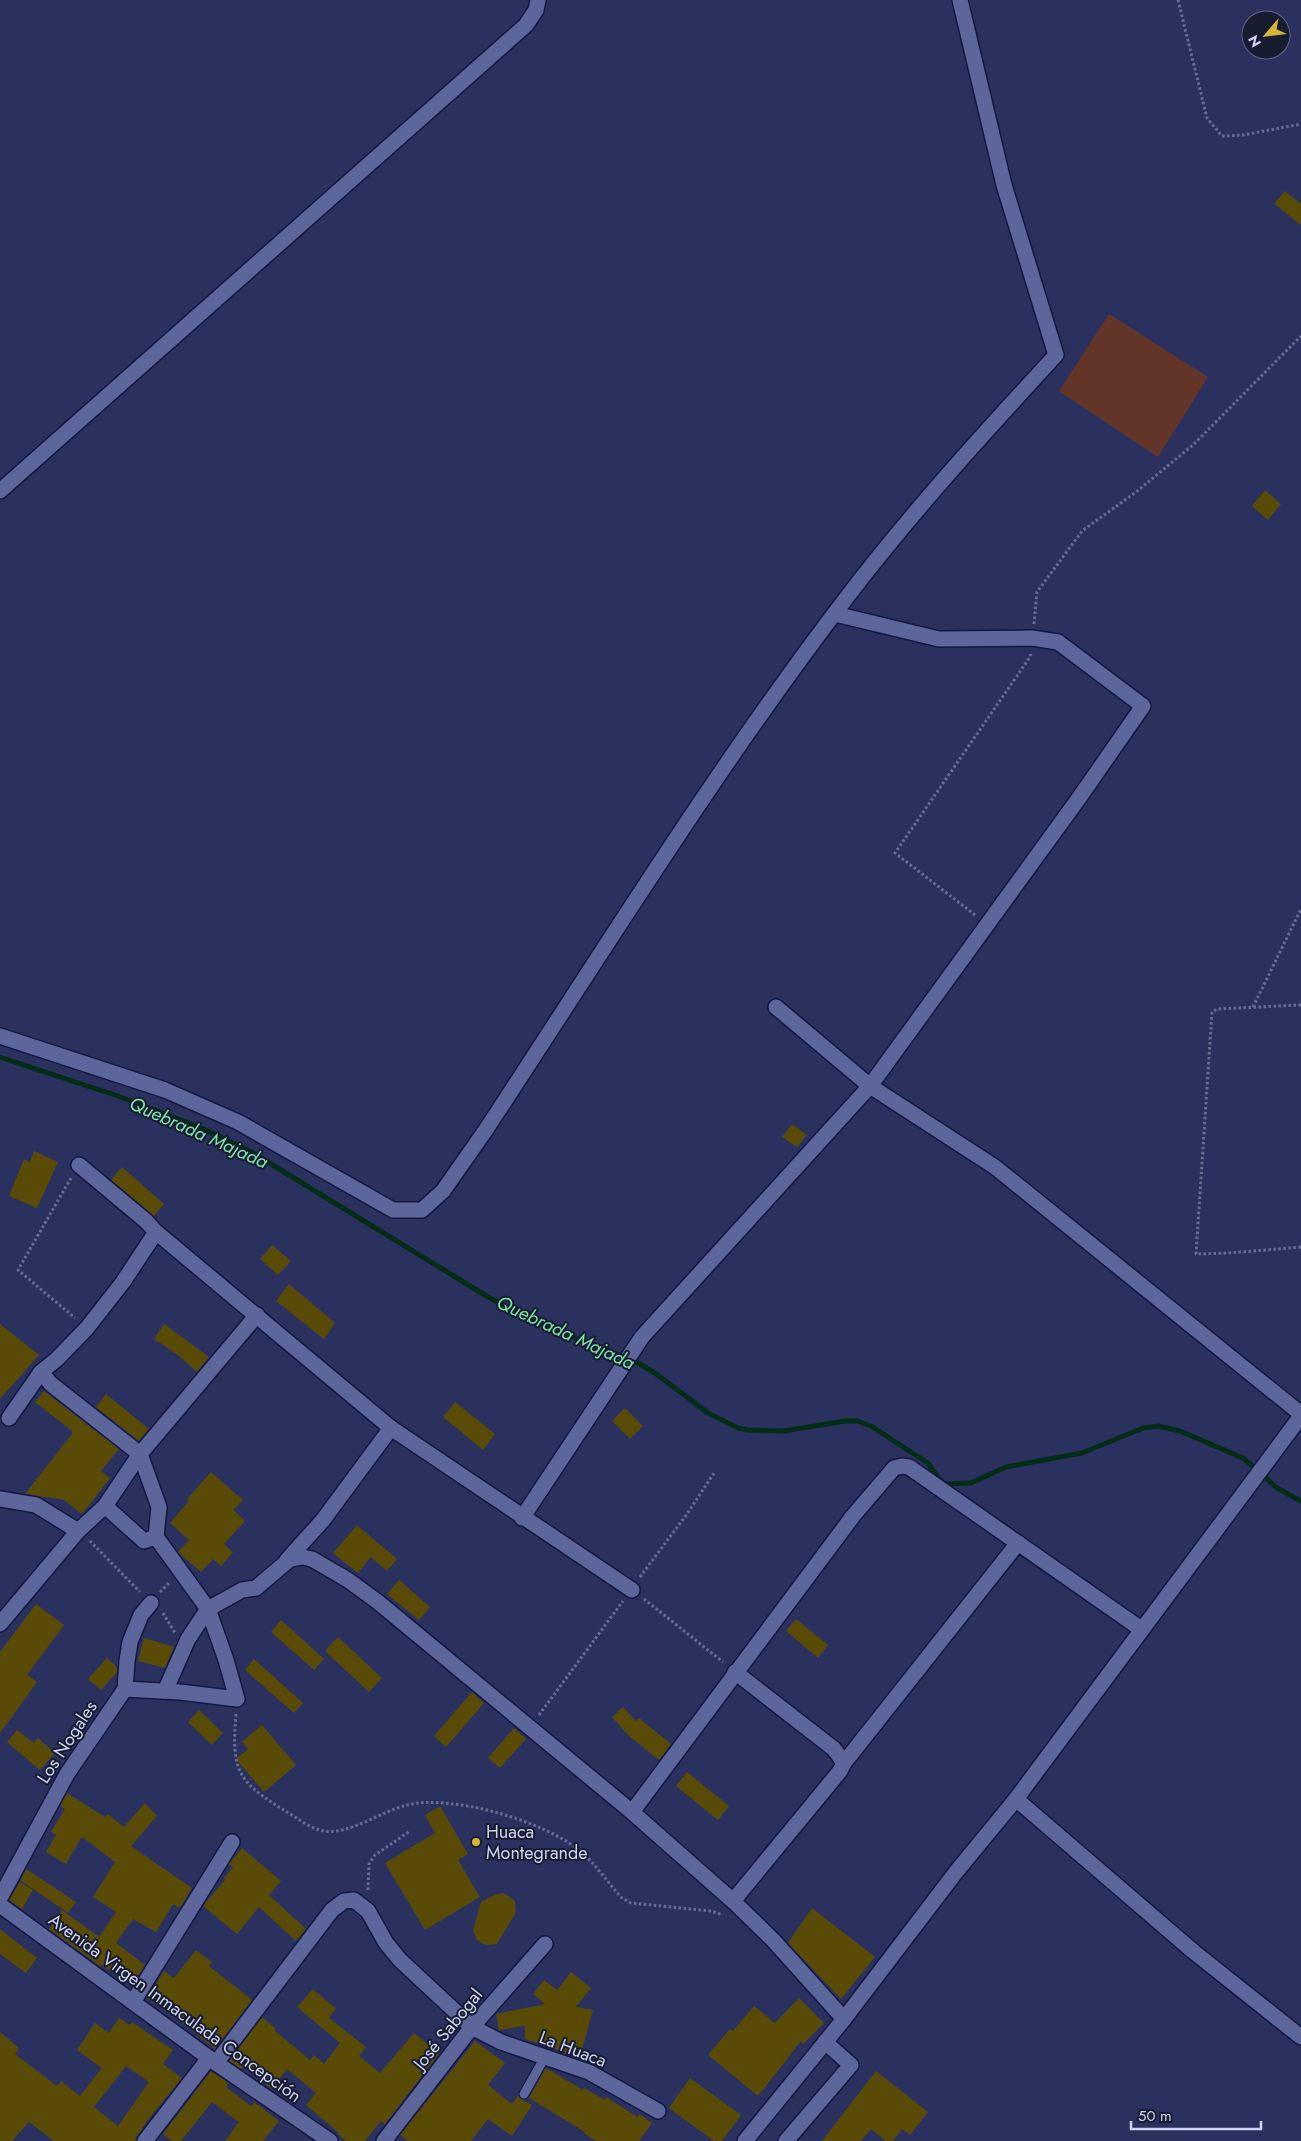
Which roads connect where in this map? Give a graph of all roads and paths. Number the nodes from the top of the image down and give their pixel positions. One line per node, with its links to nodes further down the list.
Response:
1 (538, 0): 6 (street)
2 (960, 0): 7 (street)
3 (1178, 0): 4 (path)
4 (1301, 124)
5 (1301, 336): 8 (path)
6 (0, 491)
7 (835, 614): 8 (street); 14 (street)
8 (1032, 638): 10 (path); 10 (street)
9 (1301, 909): 13 (path)
10 (988, 925): 15 (street)
11 (1301, 1005): 13 (path)
12 (776, 1007): 15 (street)
13 (1253, 1008): 18 (path)
14 (0, 1036)
15 (870, 1086): 22 (street); 29 (street)
16 (79, 1165): 17 (street); 20 (path)
17 (156, 1232): 19 (street); 20 (street)
18 (1301, 1247)
19 (257, 1315): 24 (street); 25 (street)
20 (87, 1328): 21 (street)
21 (41, 1372): 23 (street); 25 (street)
22 (1301, 1415): 38 (street)
23 (9, 1418)
24 (391, 1428): 29 (street); 33 (street)
25 (140, 1454): 28 (street); 31 (street)
26 (714, 1473): 34 (path)
27 (0, 1499): 30 (street)
28 (105, 1506): 30 (street); 31 (street)
29 (522, 1518): 34 (street)
30 (78, 1531): 35 (path); 37 (street)
31 (156, 1537): 36 (street)
32 (1018, 1543): 38 (street); 40 (street); 45 (street)
33 (284, 1563): 36 (street); 44 (street)
34 (632, 1590): 40 (path); 44 (path)
35 (151, 1603): 39 (path); 41 (street)
36 (208, 1609): 39 (street); 43 (street)
37 (0, 1624)
38 (1141, 1629): 46 (street)
39 (184, 1646): 42 (street)
40 (736, 1672): 45 (street); 47 (street)
41 (125, 1689): 42 (street); 50 (street, Los Nogales)
42 (166, 1691): 43 (street)
43 (237, 1699): 54 (path)
44 (529, 1727): 47 (street)
45 (844, 1763): 51 (street)
46 (1016, 1799): 57 (street); 59 (street)
47 (632, 1812): 51 (street)
48 (410, 1831): 53 (path)
49 (232, 1842): 56 (street)
50 (0, 1898)
51 (734, 1901): 57 (street)
52 (0, 1905): 56 (street, Avenida Virgen Inmaculada Concepción)
53 (368, 1911): 58 (street, La Huaca); 62 (street)
54 (725, 1916)
55 (545, 1944): 58 (street, José Sabogal)
56 (133, 2002): 62 (street, Avenida Virgen Inmaculada Concepción)
57 (844, 2019): 60 (street)
58 (472, 2027): 61 (street, La Huaca); 67 (street, José Sabogal)
59 (1301, 2037)
60 (826, 2042): 68 (street); 69 (street)
61 (545, 2057): 63 (lane); 64 (street, La Huaca)
62 (213, 2060): 65 (street); 66 (street, Avenida Virgen Inmaculada Concepción)
63 (524, 2094)
64 (658, 2111)
65 (145, 2141)
66 (330, 2141)
67 (384, 2141)
68 (745, 2141)
69 (786, 2141)

